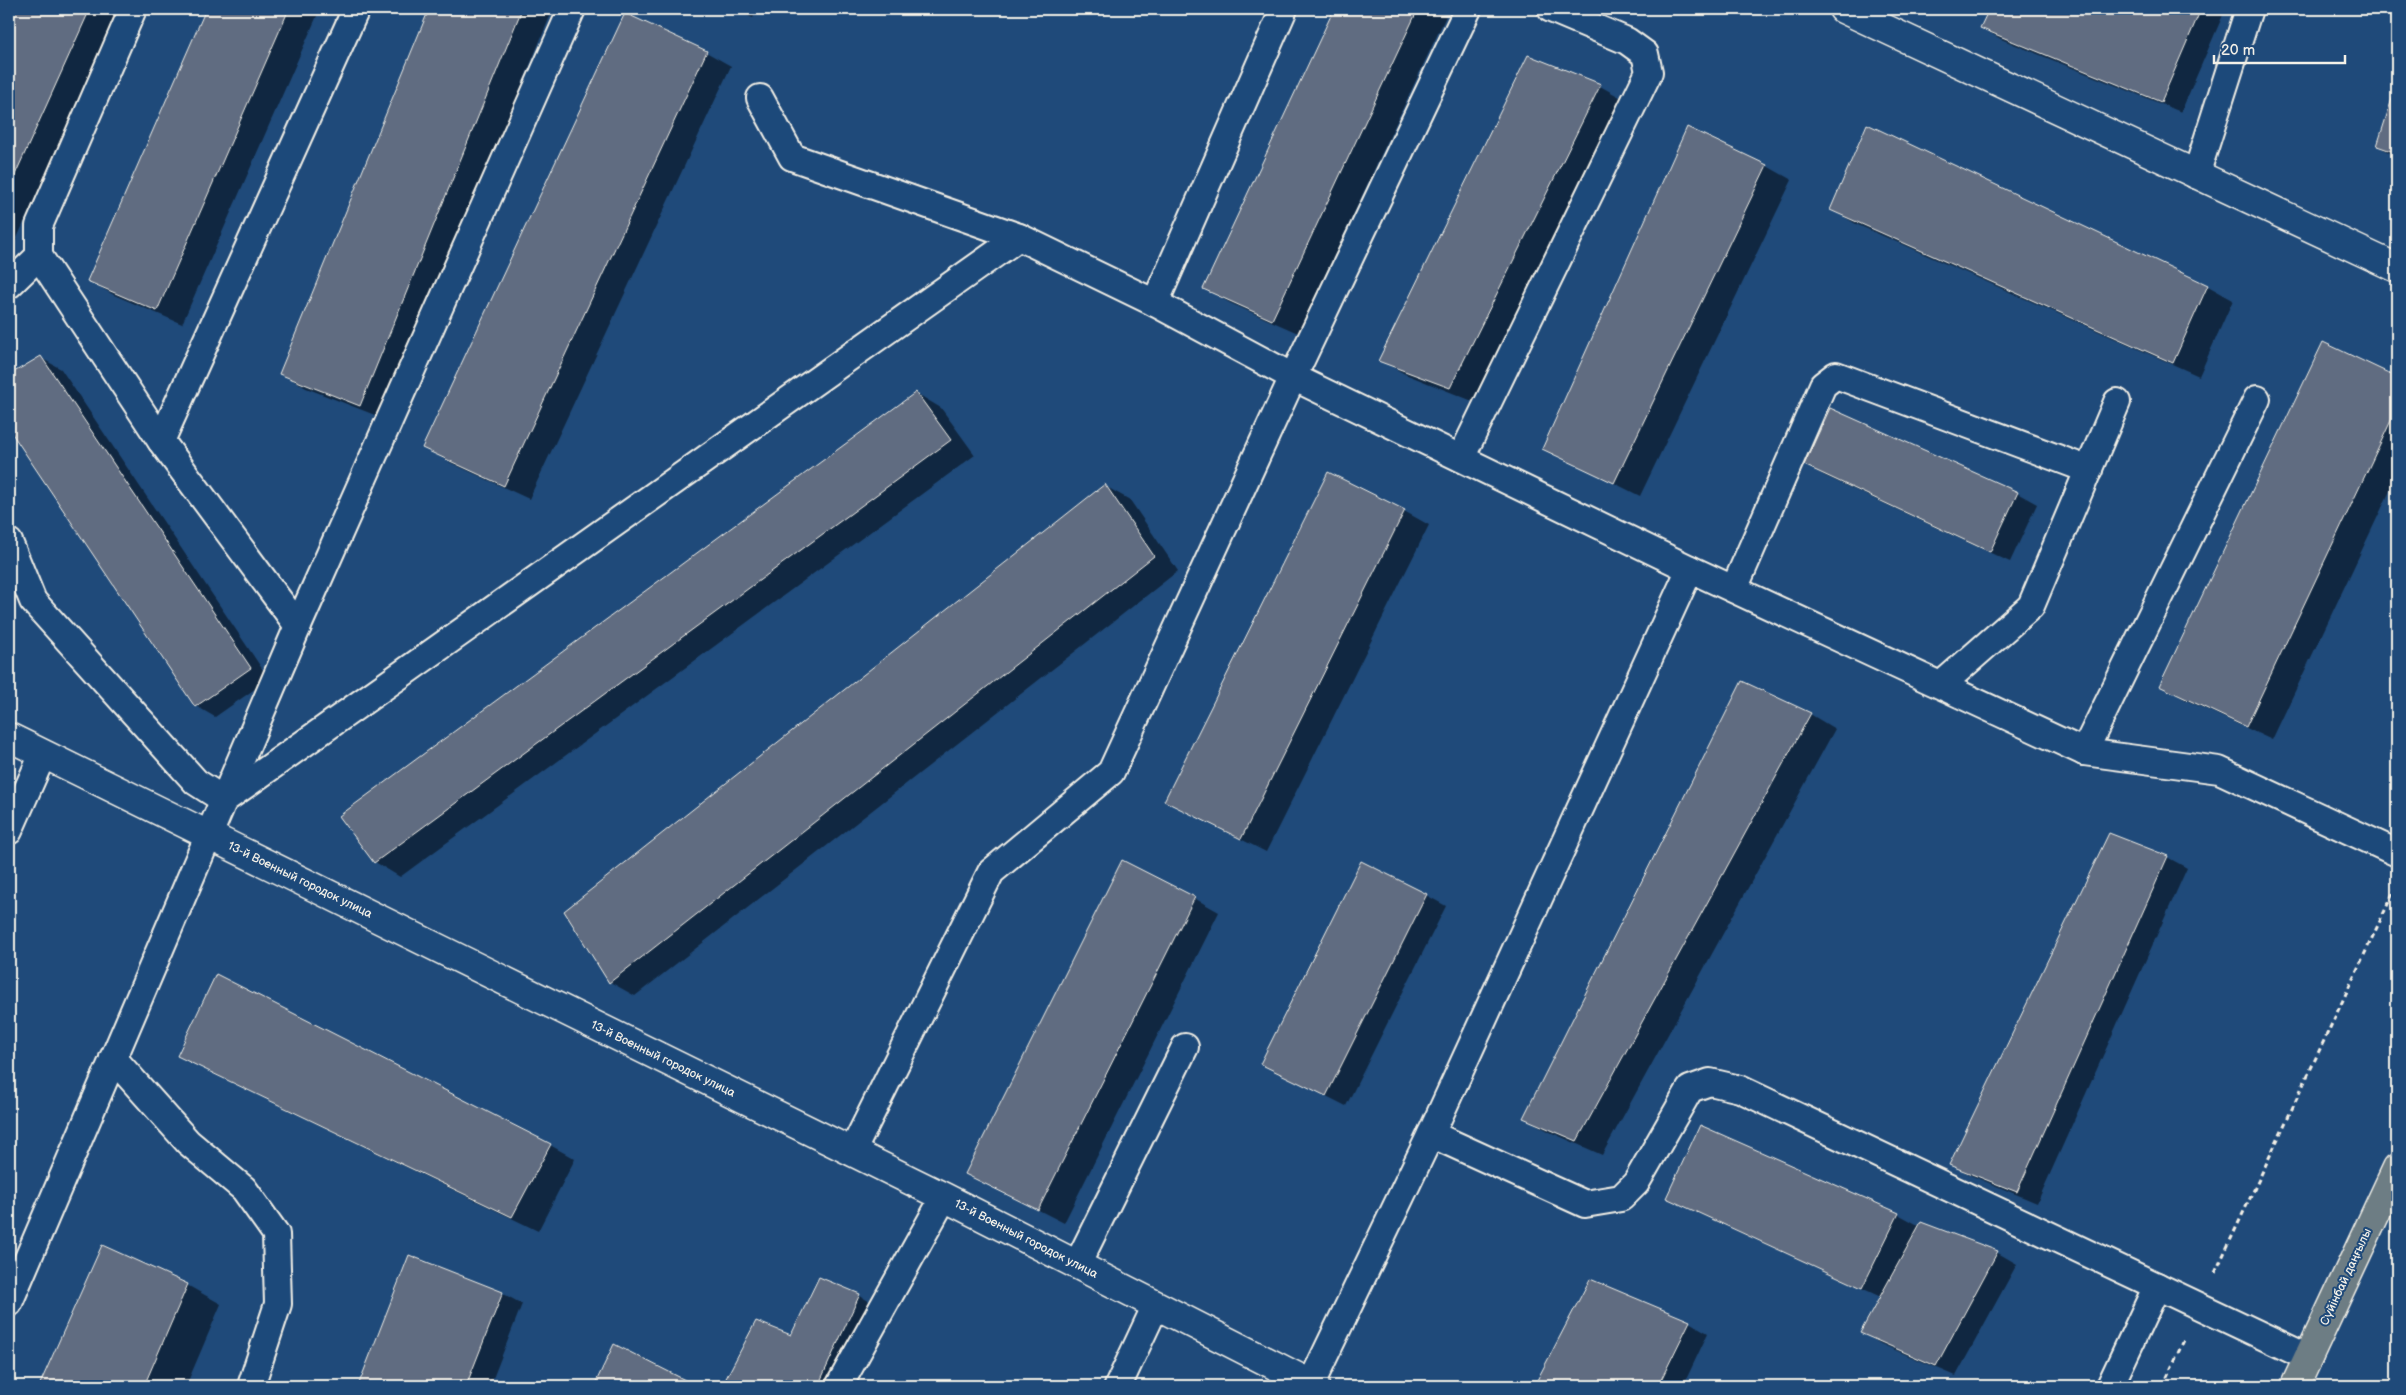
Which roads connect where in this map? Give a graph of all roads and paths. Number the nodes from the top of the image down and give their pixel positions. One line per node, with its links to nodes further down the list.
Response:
1 (133, 9): 12 (lane)
2 (356, 9): 19 (lane)
3 (572, 9): 25 (lane)
4 (1284, 9): 15 (lane)
5 (1468, 9): 16 (lane)
6 (1551, 9): 20 (lane)
7 (1842, 9): 10 (street)
8 (2249, 9): 10 (lane)
9 (760, 98): 11 (lane)
10 (2196, 175): 13 (street)
11 (1019, 237): 15 (lane); 30 (lane)
12 (39, 256): 14 (lane); 19 (lane)
13 (2397, 268)
14 (9, 285)
15 (1155, 303): 16 (lane)
16 (1293, 376): 20 (lane); 38 (lane)
17 (2257, 399): 28 (lane)
18 (2117, 402): 21 (lane)
19 (161, 441): 25 (lane)
20 (1461, 458): 23 (lane)
21 (2089, 470): 24 (lane); 26 (lane)
22 (9, 542): 30 (lane)
23 (1690, 569): 24 (lane); 37 (lane)
24 (1734, 589): 26 (lane)
25 (298, 626): 30 (lane)
26 (1941, 685): 28 (lane)
27 (9, 737): 29 (street, 13-й Военный городок улица)
28 (2084, 752): 33 (lane)
29 (43, 754): 31 (lane); 32 (street, 13-й Военный городок улица)
30 (224, 800): 32 (lane)
31 (9, 831)
32 (208, 836): 36 (lane); 38 (street, 13-й Военный городок улица)
33 (2397, 853)
34 (2397, 884): 45 (path)
35 (1185, 1047): 41 (lane)
36 (113, 1058): 43 (lane); 49 (lane)
37 (1431, 1134): 42 (lane); 48 (lane)
38 (852, 1152): 40 (street, 13-й Военный городок улица)
39 (2397, 1168): 46 (main road, Сүйінбай даңғылы)
40 (944, 1197): 41 (street, 13-й Военный городок улица); 50 (lane)
41 (1077, 1265): 44 (street, 13-й Военный городок улица)
42 (2157, 1286): 45 (lane); 52 (lane)
43 (9, 1303)
44 (1156, 1305): 48 (street, 13-й Военный городок улица); 51 (lane)
45 (2200, 1306): 46 (lane); 53 (path)
46 (2309, 1358): 54 (main road, Сүйінбай даңғылы)
47 (2397, 1381): 55 (path)
48 (1312, 1385)
49 (251, 1386)
50 (839, 1386)
51 (1118, 1386)
52 (2110, 1386)
53 (2163, 1386)
54 (2295, 1386)
55 (2395, 1386)

